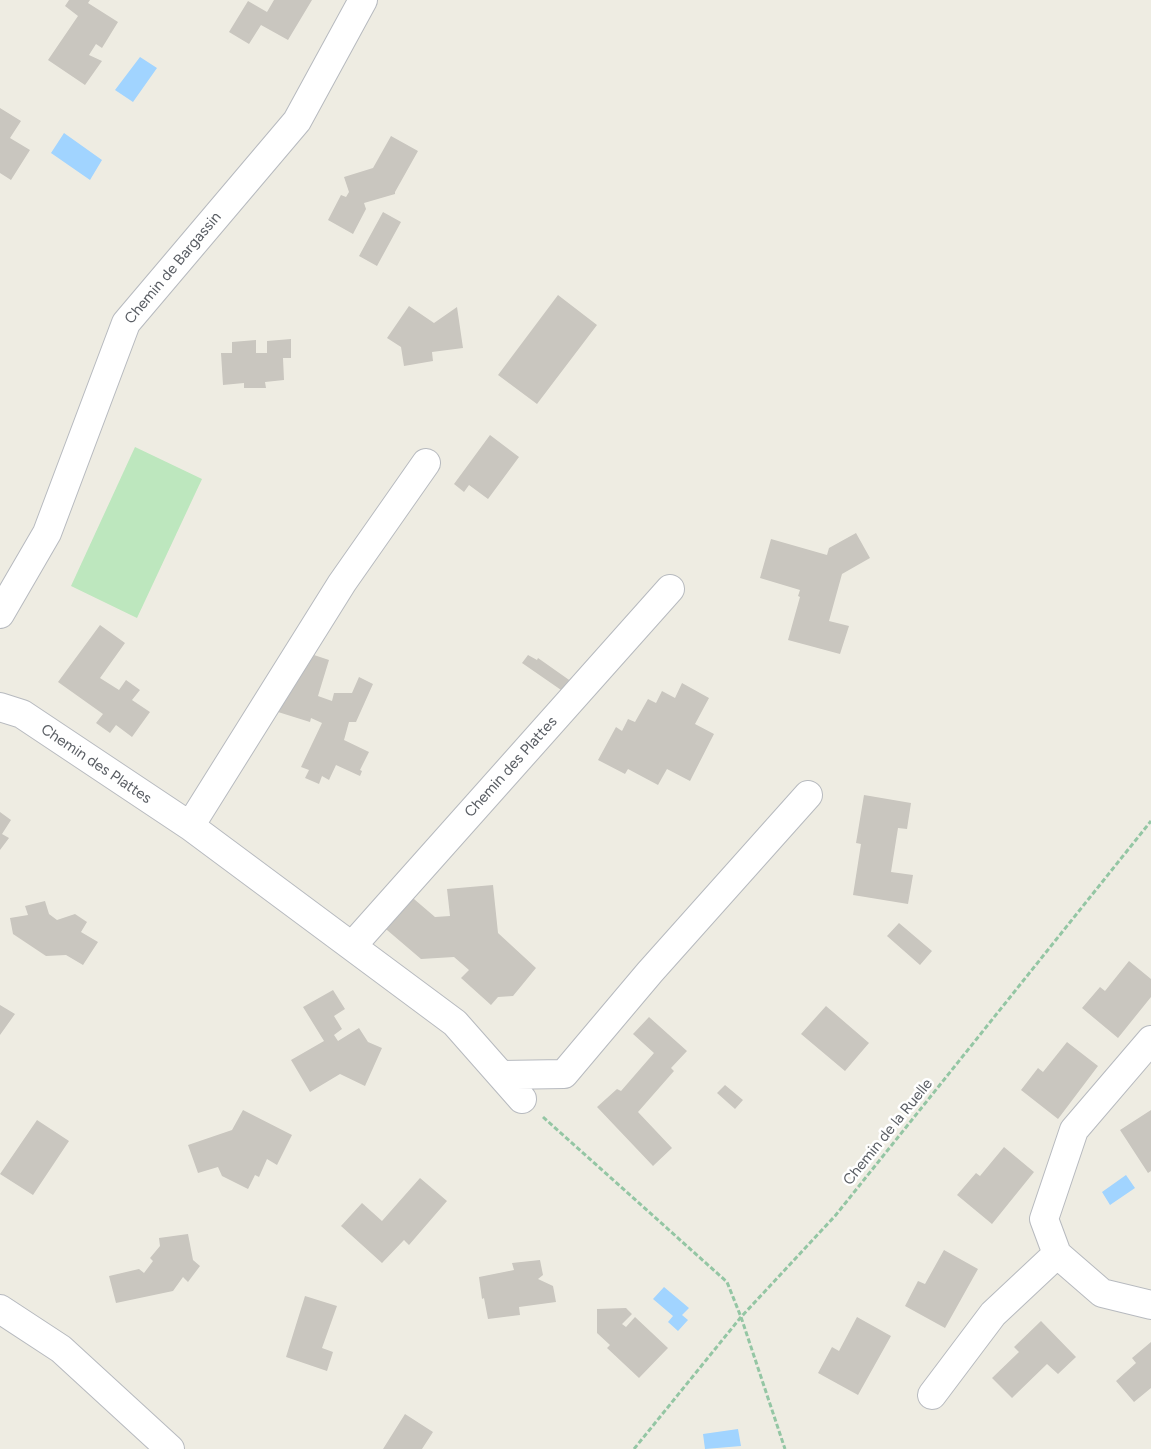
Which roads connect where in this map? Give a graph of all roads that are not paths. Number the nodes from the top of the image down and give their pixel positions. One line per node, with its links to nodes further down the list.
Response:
1 (364, 0): 4 (street, Chemin de Bargassin)
2 (426, 463): 7 (street)
3 (670, 589): 8 (street, Chemin des Plattes)
4 (0, 614)
5 (0, 708): 7 (street, Chemin des Plattes)
6 (808, 795): 10 (street)
7 (190, 826): 8 (street, Chemin des Plattes)
8 (352, 946): 10 (street, Chemin des Plattes)
9 (1151, 1040): 12 (street)
10 (501, 1075): 11 (street, Chemin des Plattes)
11 (522, 1099)
12 (1057, 1254): 13 (street); 15 (street)
13 (1151, 1305)
14 (0, 1309): 16 (street)
15 (932, 1395)
16 (170, 1449)

